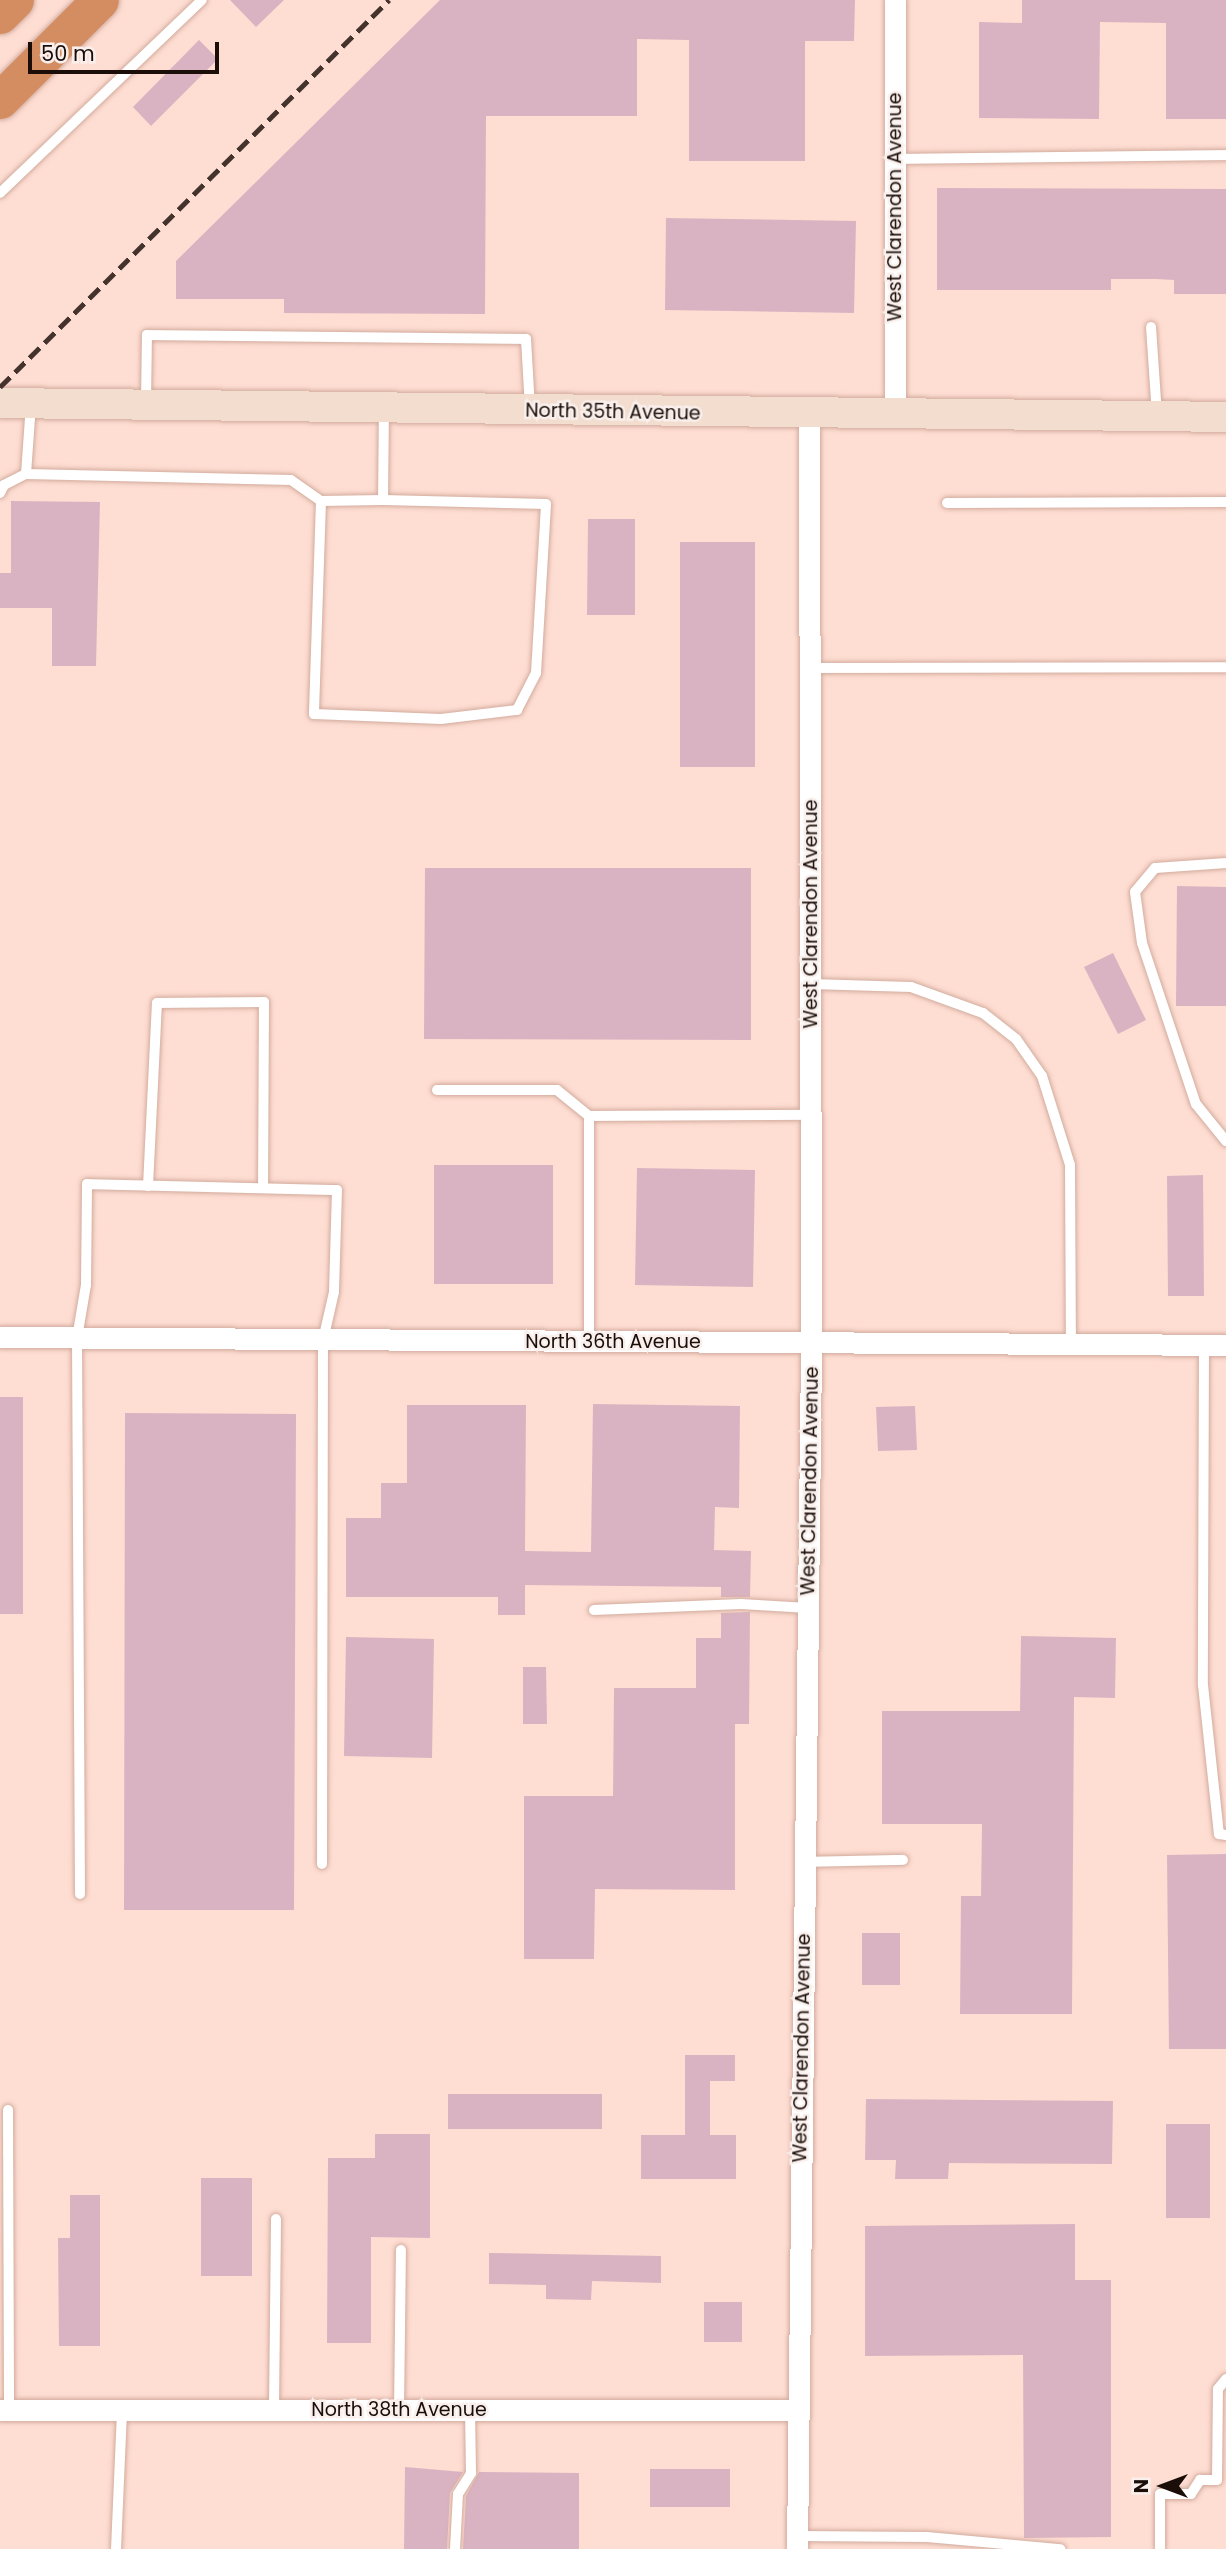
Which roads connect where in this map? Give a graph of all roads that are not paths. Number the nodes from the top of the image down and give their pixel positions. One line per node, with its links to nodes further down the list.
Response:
1 (15, 0): 5 (highway)
2 (100, 0): 6 (highway)
3 (202, 0): 9 (lane)
4 (895, 0): 8 (street, West Clarendon Avenue)
5 (0, 15)
6 (0, 100)
7 (1226, 155): 8 (lane)
8 (895, 159): 17 (street, West Clarendon Avenue)
9 (0, 194)
10 (1151, 327): 18 (lane)
11 (0, 403): 12 (main road, North 35th Avenue)
12 (31, 404): 13 (main road, North 35th Avenue); 20 (lane)
13 (146, 406): 14 (main road, North 35th Avenue); 15 (lane)
14 (384, 410): 15 (main road, North 35th Avenue); 22 (lane)
15 (530, 411): 16 (main road, North 35th Avenue)
16 (808, 414): 17 (main road, North 35th Avenue); 27 (street, West Clarendon Avenue)
17 (895, 415): 18 (main road, North 35th Avenue)
18 (1157, 416): 19 (main road, North 35th Avenue)
19 (1226, 417)
20 (26, 474): 21 (lane); 23 (lane)
21 (0, 493)
22 (383, 500): 23 (lane); 23 (lane)
23 (321, 501)
24 (1226, 502): 25 (lane)
25 (947, 503)
26 (1226, 667): 27 (lane)
27 (810, 668): 29 (street, West Clarendon Avenue)
28 (1226, 863): 33 (lane)
29 (811, 984): 31 (street, West Clarendon Avenue); 41 (lane)
30 (437, 1090): 32 (lane)
31 (811, 1115): 32 (lane); 40 (street, West Clarendon Avenue)
32 (589, 1116): 39 (lane)
33 (1226, 1141)
34 (148, 1185): 35 (lane); 35 (lane); 37 (lane)
35 (264, 1188): 38 (lane)
36 (0, 1337): 37 (street, North 36th Avenue)
37 (77, 1338): 38 (street, North 36th Avenue); 50 (lane)
38 (323, 1340): 39 (street, North 36th Avenue); 49 (lane)
39 (589, 1342): 40 (street, North 36th Avenue)
40 (811, 1344): 41 (street, North 36th Avenue); 44 (street, West Clarendon Avenue)
41 (1071, 1344): 42 (street, North 36th Avenue)
42 (1204, 1345): 43 (street, North 36th Avenue); 46 (lane)
43 (1226, 1345)
44 (808, 1608): 45 (lane); 48 (street, West Clarendon Avenue)
45 (594, 1610)
46 (1226, 1835)
47 (903, 1860): 48 (lane)
48 (805, 1862): 60 (street, West Clarendon Avenue)
49 (322, 1864)
50 (80, 1894)
51 (8, 2110): 55 (lane)
52 (276, 2219): 57 (lane)
53 (401, 2250): 58 (lane)
54 (1226, 2379): 65 (lane)
55 (5, 2410): 56 (street, North 38th Avenue)
56 (122, 2410): 57 (street, North 38th Avenue); 62 (lane)
57 (274, 2410): 58 (street, North 38th Avenue)
58 (399, 2410): 59 (street, North 38th Avenue)
59 (470, 2410): 60 (street, North 38th Avenue); 63 (lane)
60 (798, 2410): 61 (street, West Clarendon Avenue)
61 (797, 2542): 64 (lane)
62 (116, 2549)
63 (455, 2549)
64 (1060, 2549)
65 (1160, 2549)

